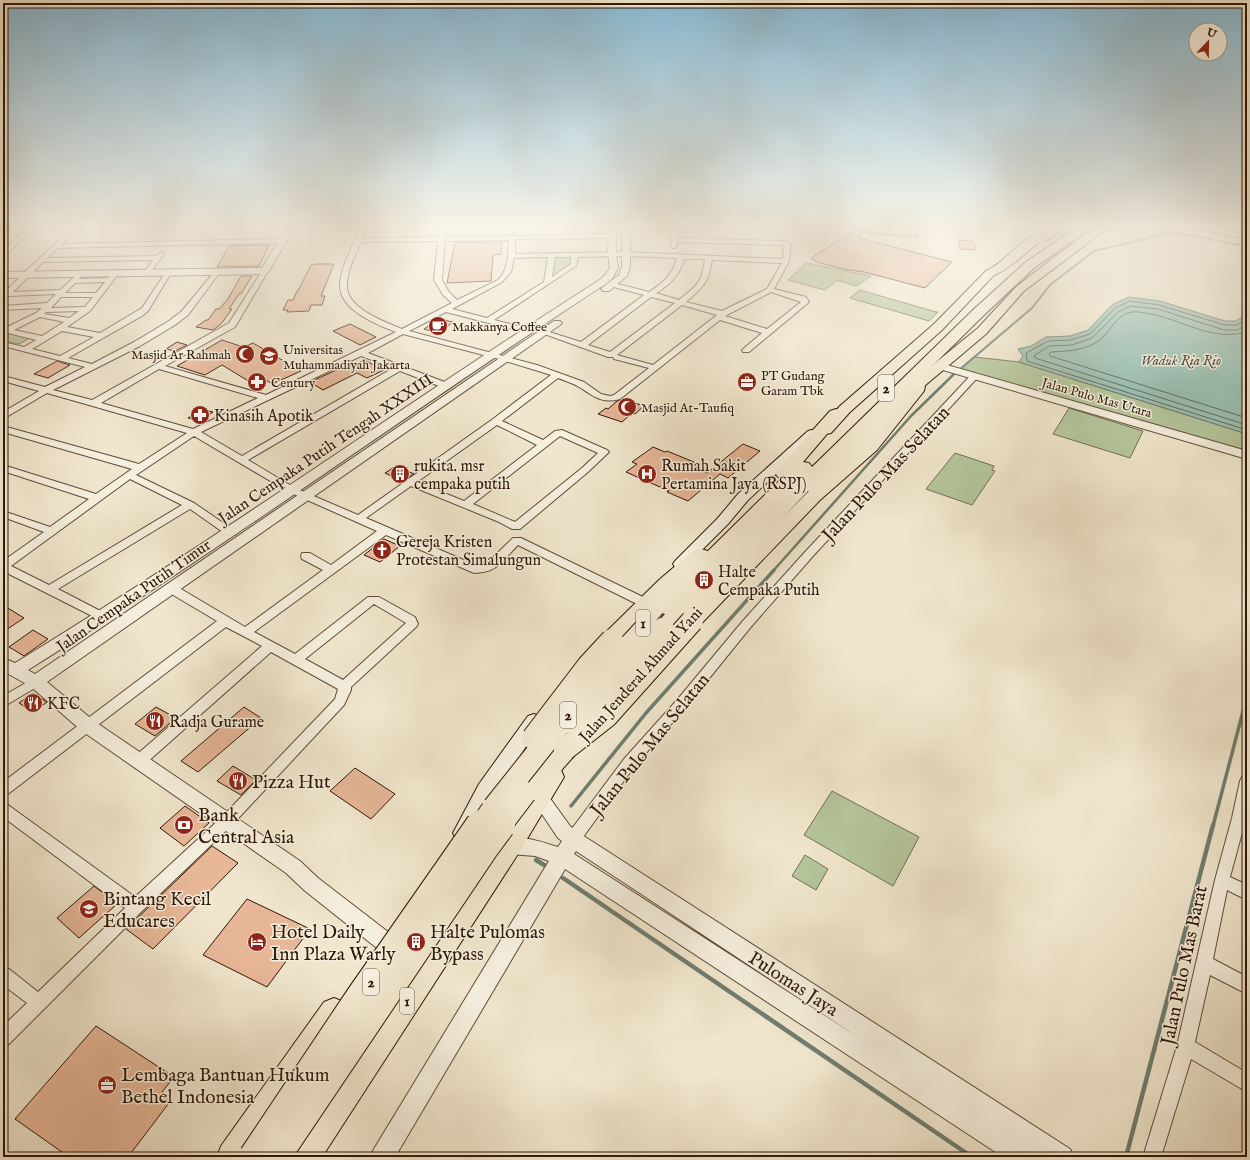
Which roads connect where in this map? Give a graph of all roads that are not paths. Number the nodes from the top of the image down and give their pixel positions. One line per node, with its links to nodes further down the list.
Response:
1 (19, 281): 26 (street)
2 (74, 281): 27 (street)
3 (110, 281): 29 (street)
4 (163, 281): 48 (street)
5 (210, 281): 59 (street)
6 (259, 281): 61 (street)
7 (344, 281): 45 (street)
8 (439, 281): 31 (street)
9 (499, 281): 31 (street)
10 (603, 281): 44 (street, Jalan Cempaka Putih Tengah XXXIII)
11 (617, 281): 23 (street, Jalan Cempaka Putih Timur)
12 (669, 281): 28 (street)
13 (704, 281): 30 (street)
14 (775, 281): 25 (street)
15 (985, 281): 32 (highway, Jalan Jenderal Ahmad Yani / 1)
16 (995, 281): 32 (highway, Jalan Jenderal Ahmad Yani / 1)
17 (1002, 281): 119 (highway, 2, bridge)
18 (1013, 281): 114 (highway, 2, bridge)
19 (1027, 281): 24 (highway, Jalan Jenderal Ahmad Yani / 1)
20 (1030, 281): 24 (highway, Jalan Jenderal Ahmad Yani / 1)
21 (1042, 281): 42 (highway)
22 (547, 282): 40 (street)
23 (613, 284): 28 (street); 46 (street, Jalan Cempaka Putih Timur)
24 (1020, 289): 42 (highway, Jalan Jenderal Ahmad Yani / 1)
25 (770, 290): 38 (street); 47 (street)
26 (6, 293): 27 (street)
27 (61, 294): 29 (street); 37 (street)
28 (650, 294): 30 (street); 51 (street)
29 (98, 295): 35 (street)
30 (679, 303): 38 (street); 56 (street)
31 (457, 304): 36 (street)
32 (960, 306): 72 (highway, Jalan Jenderal Ahmad Yani / 1)
33 (3, 308): 34 (street)
34 (11, 309): 37 (street); 37 (street)
35 (87, 309): 37 (street); 39 (street)
36 (447, 310): 40 (street); 45 (street)
37 (43, 311): 39 (street); 43 (street)
38 (721, 316): 47 (street); 63 (street)
39 (70, 321): 41 (street)
40 (488, 321): 44 (street)
41 (61, 328): 48 (street); 49 (street)
42 (982, 330): 60 (highway, Jalan Jenderal Ahmad Yani / 1)
43 (4, 331): 49 (street)
44 (526, 331): 55 (street, Jalan Cempaka Putih Tengah XXXIII)
45 (404, 332): 54 (street); 55 (street)
46 (543, 332): 51 (street); 58 (street, Jalan Cempaka Putih Timur)
47 (767, 332): 53 (street)
48 (102, 336): 57 (street)
49 (44, 339): 52 (street)
50 (3, 344): 52 (street)
51 (583, 345): 56 (street)
52 (26, 350): 57 (street)
53 (746, 350)
54 (361, 354): 62 (street); 70 (street)
55 (493, 355): 58 (street); 67 (street, Jalan Cempaka Putih Tengah XXXIII)
56 (614, 356): 63 (street)
57 (62, 358): 59 (street)
58 (506, 358): 64 (street); 84 (street, Jalan Cempaka Putih Timur)
59 (92, 366): 69 (street)
60 (943, 366): 65 (street, Jalan Pulo Mas Utara); 68 (highway, Jalan Jenderal Ahmad Yani / 1)
61 (160, 367): 70 (street); 71 (street)
62 (399, 368): 67 (street); 79 (street)
63 (653, 368): 64 (street)
64 (558, 375): 74 (street)
65 (974, 376): 78 (street, Jalan Pulo Mas Utara); 123 (street, Jalan Pulo Mas Selatan)
66 (3, 378): 69 (street)
67 (446, 386): 84 (street, Jalan Cempaka Putih Tengah XXXIII)
68 (917, 386): 108 (highway, Jalan Jenderal Ahmad Yani / 1); 114 (highway, bridge)
69 (46, 390): 71 (street); 73 (street)
70 (267, 398): 76 (street)
71 (94, 403): 76 (street)
72 (840, 412): 100 (main road, Jalan Jenderal Ahmad Yani / 1); 106 (highway, Jalan Jenderal Ahmad Yani / 1); 119 (highway, bridge)
73 (3, 416)
74 (496, 421): 77 (street); 83 (street)
75 (3, 429): 81 (street)
76 (194, 432): 79 (street); 81 (street)
77 (543, 444): 87 (street); 90 (street)
78 (1247, 455)
79 (242, 460): 84 (street)
80 (3, 468): 85 (street)
81 (141, 468): 82 (street)
82 (129, 475): 85 (street); 86 (street)
83 (410, 483): 87 (street); 89 (street)
84 (299, 493): 89 (street); 93 (street, Jalan Cempaka Putih Tengah XXXIII); 99 (street, Jalan Cempaka Putih Timur)
85 (97, 498): 91 (street)
86 (190, 505): 93 (street); 98 (street)
87 (465, 505): 90 (street)
88 (3, 514): 91 (street)
89 (359, 519): 92 (street)
90 (516, 527): 94 (street)
91 (52, 531): 96 (street)
92 (384, 531): 94 (street); 97 (street)
93 (231, 533): 101 (street, Jalan Cempaka Putih Tengah XXXIII)
94 (517, 540): 100 (street)
95 (306, 556): 97 (street)
96 (3, 566): 98 (street)
97 (332, 570): 103 (street)
98 (50, 589): 101 (street)
99 (172, 589): 102 (street); 107 (street, Jalan Cempaka Putih Timur)
100 (642, 601): 125 (main road, Jalan Jenderal Ahmad Yani / 1)
101 (102, 617): 107 (street, Jalan Cempaka Putih Tengah XXXIII)
102 (225, 622): 103 (street); 113 (street)
103 (246, 632): 104 (street)
104 (270, 646): 105 (street); 115 (street)
105 (297, 659): 109 (street); 109 (street)
106 (607, 661): 108 (highway); 111 (highway, Jalan Jenderal Ahmad Yani / 1)
107 (16, 672): 110 (street); 113 (street)
108 (635, 675): 112 (highway, Jalan Jenderal Ahmad Yani / 1)
109 (344, 686): 122 (street)
110 (3, 702)
111 (570, 702): 112 (highway); 125 (highway, Jalan Jenderal Ahmad Yani / 1)
112 (600, 715): 118 (highway, Jalan Jenderal Ahmad Yani / 1)
113 (88, 726): 115 (street); 117 (street)
114 (565, 749): 141 (highway, 2, bridge)
115 (139, 761): 122 (street)
116 (1247, 781): 121 (street, Jalan Pulo Mas Barat)
117 (3, 790)
118 (538, 795): 123 (street, Pulomas Jaya); 124 (highway, Jalan Jenderal Ahmad Yani / 1)
119 (494, 807): 140 (highway, 2, bridge)
120 (3, 809): 128 (street)
121 (1243, 820): 126 (street, Jalan Pulo Mas Barat)
122 (227, 821): 128 (street); 129 (street)
123 (561, 840): 124 (street, Pulomas Jaya); 143 (street, Jalan Pulo Mas Selatan); 144 (street, Pulomas Jaya); 145 (street, Pulomas Jaya)
124 (523, 847): 138 (highway, Jalan Jenderal Ahmad Yani / 1)
125 (456, 848): 129 (highway, Jalan Jenderal Ahmad Yani / 1)
126 (1222, 880): 127 (street); 130 (street, Jalan Pulo Mas Barat)
127 (1247, 893)
128 (136, 907): 133 (street)
129 (385, 942): 137 (highway, Jalan Jenderal Ahmad Yani / 1)
130 (1204, 963): 132 (street); 135 (street, Jalan Pulo Mas Barat)
131 (3, 975): 133 (street)
132 (1247, 986)
133 (40, 1002): 134 (street)
134 (3, 1038)
135 (1186, 1046): 136 (street); 146 (street, Jalan Pulo Mas Barat)
136 (1247, 1083)
137 (282, 1087): 138 (highway); 139 (highway, Jalan Jenderal Ahmad Yani / 1)
138 (328, 1118): 142 (highway, Jalan Jenderal Ahmad Yani / 1)
139 (232, 1157)
140 (254, 1157)
141 (275, 1157)
142 (304, 1157)
143 (382, 1157)
144 (1024, 1157)
145 (1062, 1157)
146 (1152, 1157)

